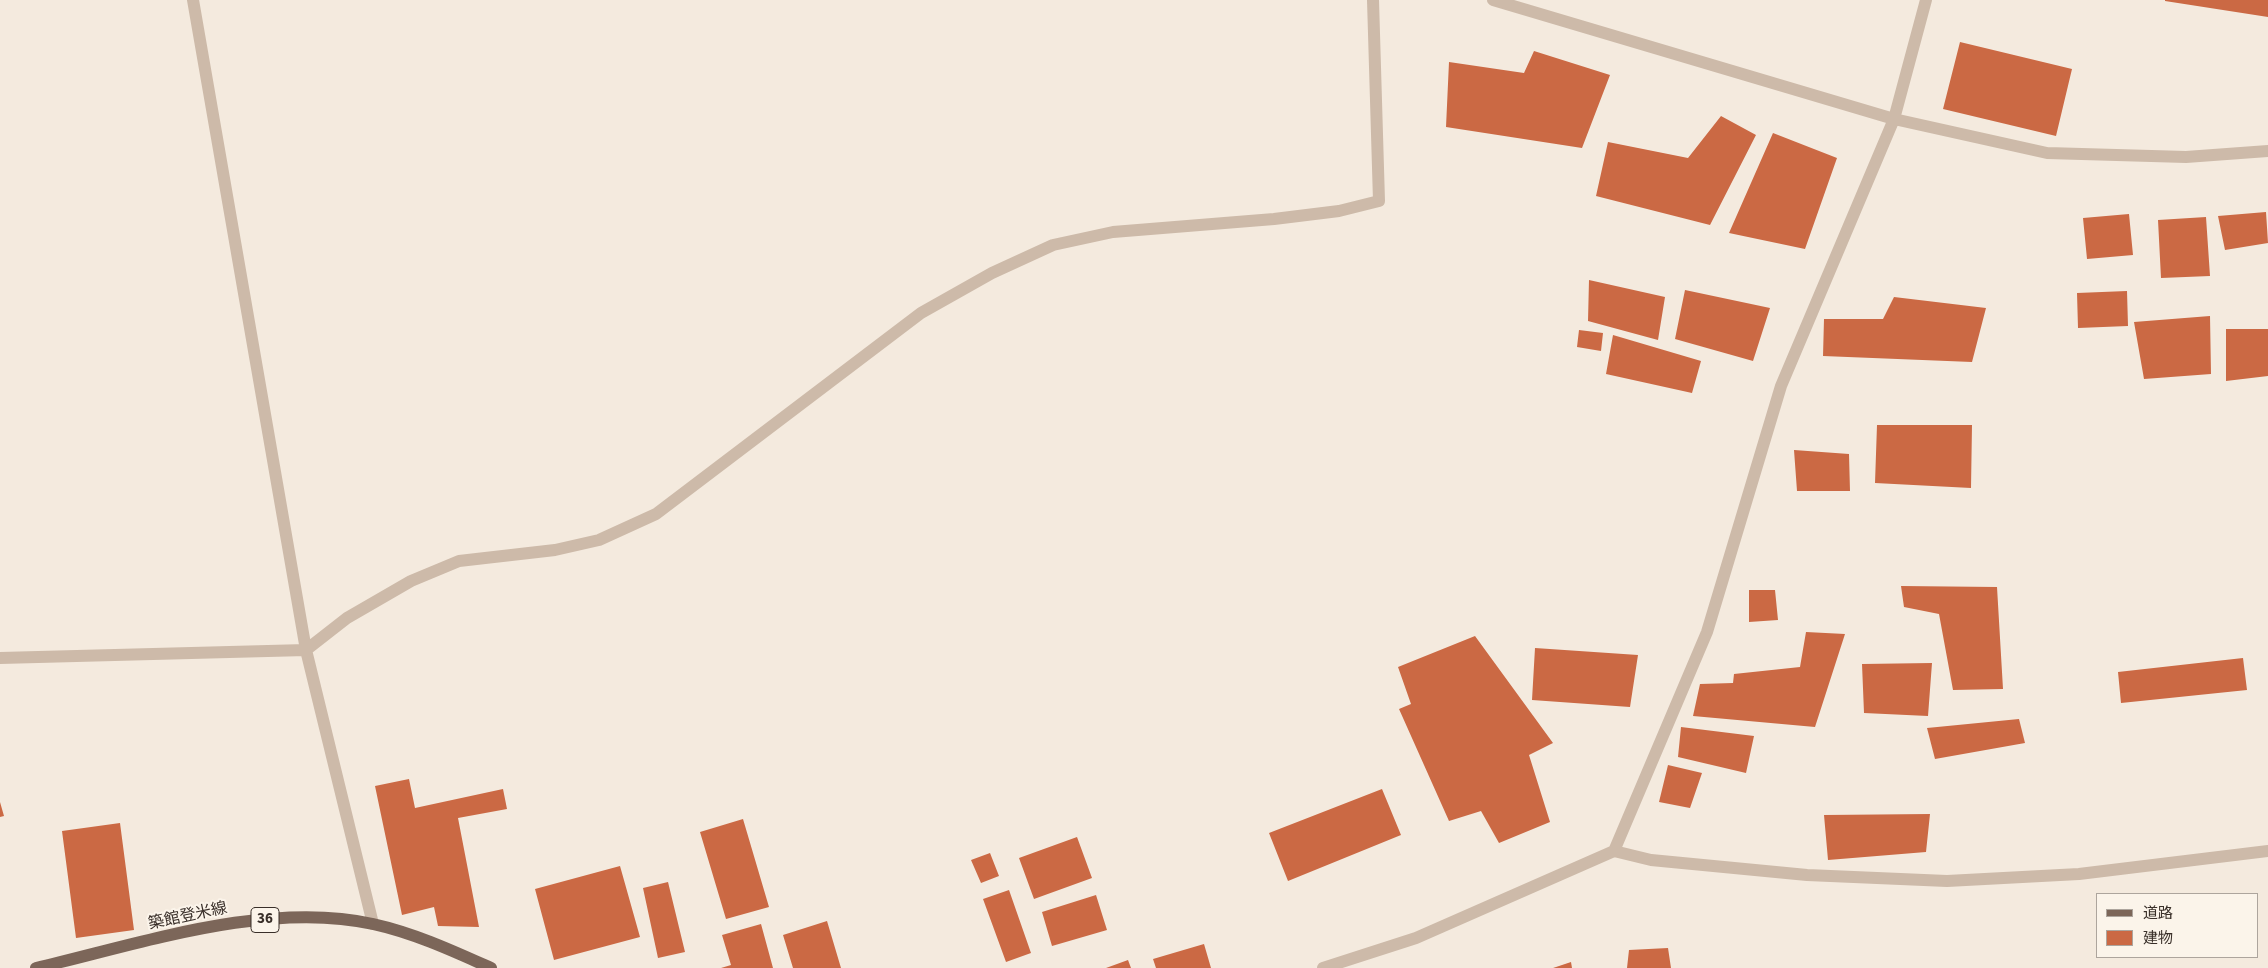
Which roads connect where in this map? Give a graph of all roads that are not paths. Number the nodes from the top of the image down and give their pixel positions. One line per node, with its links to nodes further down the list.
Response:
1 (193, 0): 7 (street)
2 (1373, 0): 7 (street)
3 (1494, 0): 5 (street)
4 (1926, 0): 5 (street)
5 (1894, 119): 6 (street); 9 (street)
6 (2268, 151)
7 (306, 650): 8 (street); 11 (street)
8 (0, 658)
9 (1614, 850): 10 (street); 14 (street)
10 (2268, 852)
11 (373, 924): 12 (main road, 築館登米線 / 36); 13 (main road, 築館登米線 / 36)
12 (36, 968)
13 (491, 968)
14 (1323, 968)

